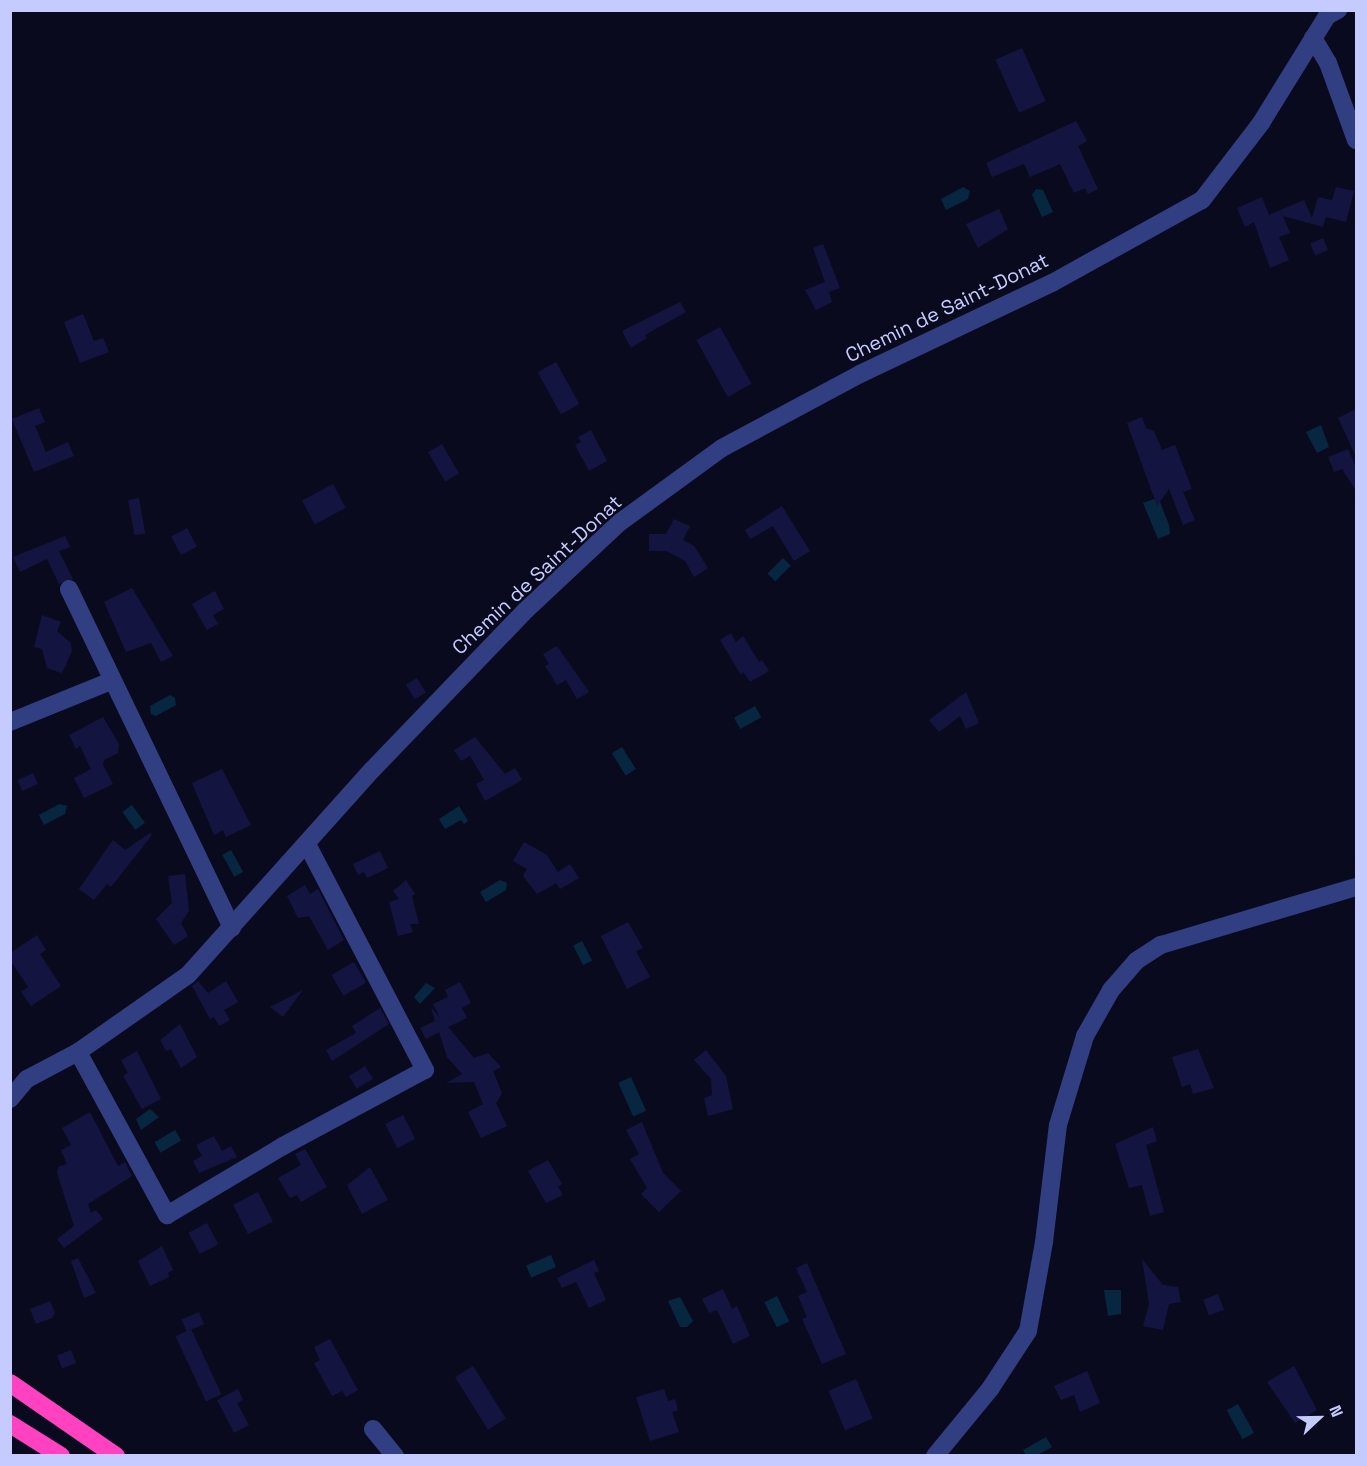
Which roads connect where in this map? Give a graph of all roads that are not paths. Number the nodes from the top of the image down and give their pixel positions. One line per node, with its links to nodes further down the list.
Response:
1 (1338, 10): 2 (street, Chemin de Saint-Donat)
2 (1313, 38): 3 (street); 7 (street, Chemin de Saint-Donat)
3 (1356, 140)
4 (69, 590): 5 (street)
5 (111, 681): 6 (street); 9 (street)
6 (10, 722)
7 (308, 846): 9 (street, Chemin de Saint-Donat); 10 (street)
8 (1356, 887): 22 (street)
9 (232, 928): 10 (street, Chemin de Saint-Donat)
10 (78, 1052): 11 (street, Chemin de Saint-Donat)
11 (10, 1098)
12 (10, 1383): 20 (highway)
13 (10, 1398): 19 (highway)
14 (10, 1424): 18 (highway)
15 (373, 1429): 21 (street)
16 (10, 1434): 17 (highway)
17 (47, 1455)
18 (61, 1455)
19 (111, 1455)
20 (116, 1455)
21 (394, 1455)
22 (935, 1455)

